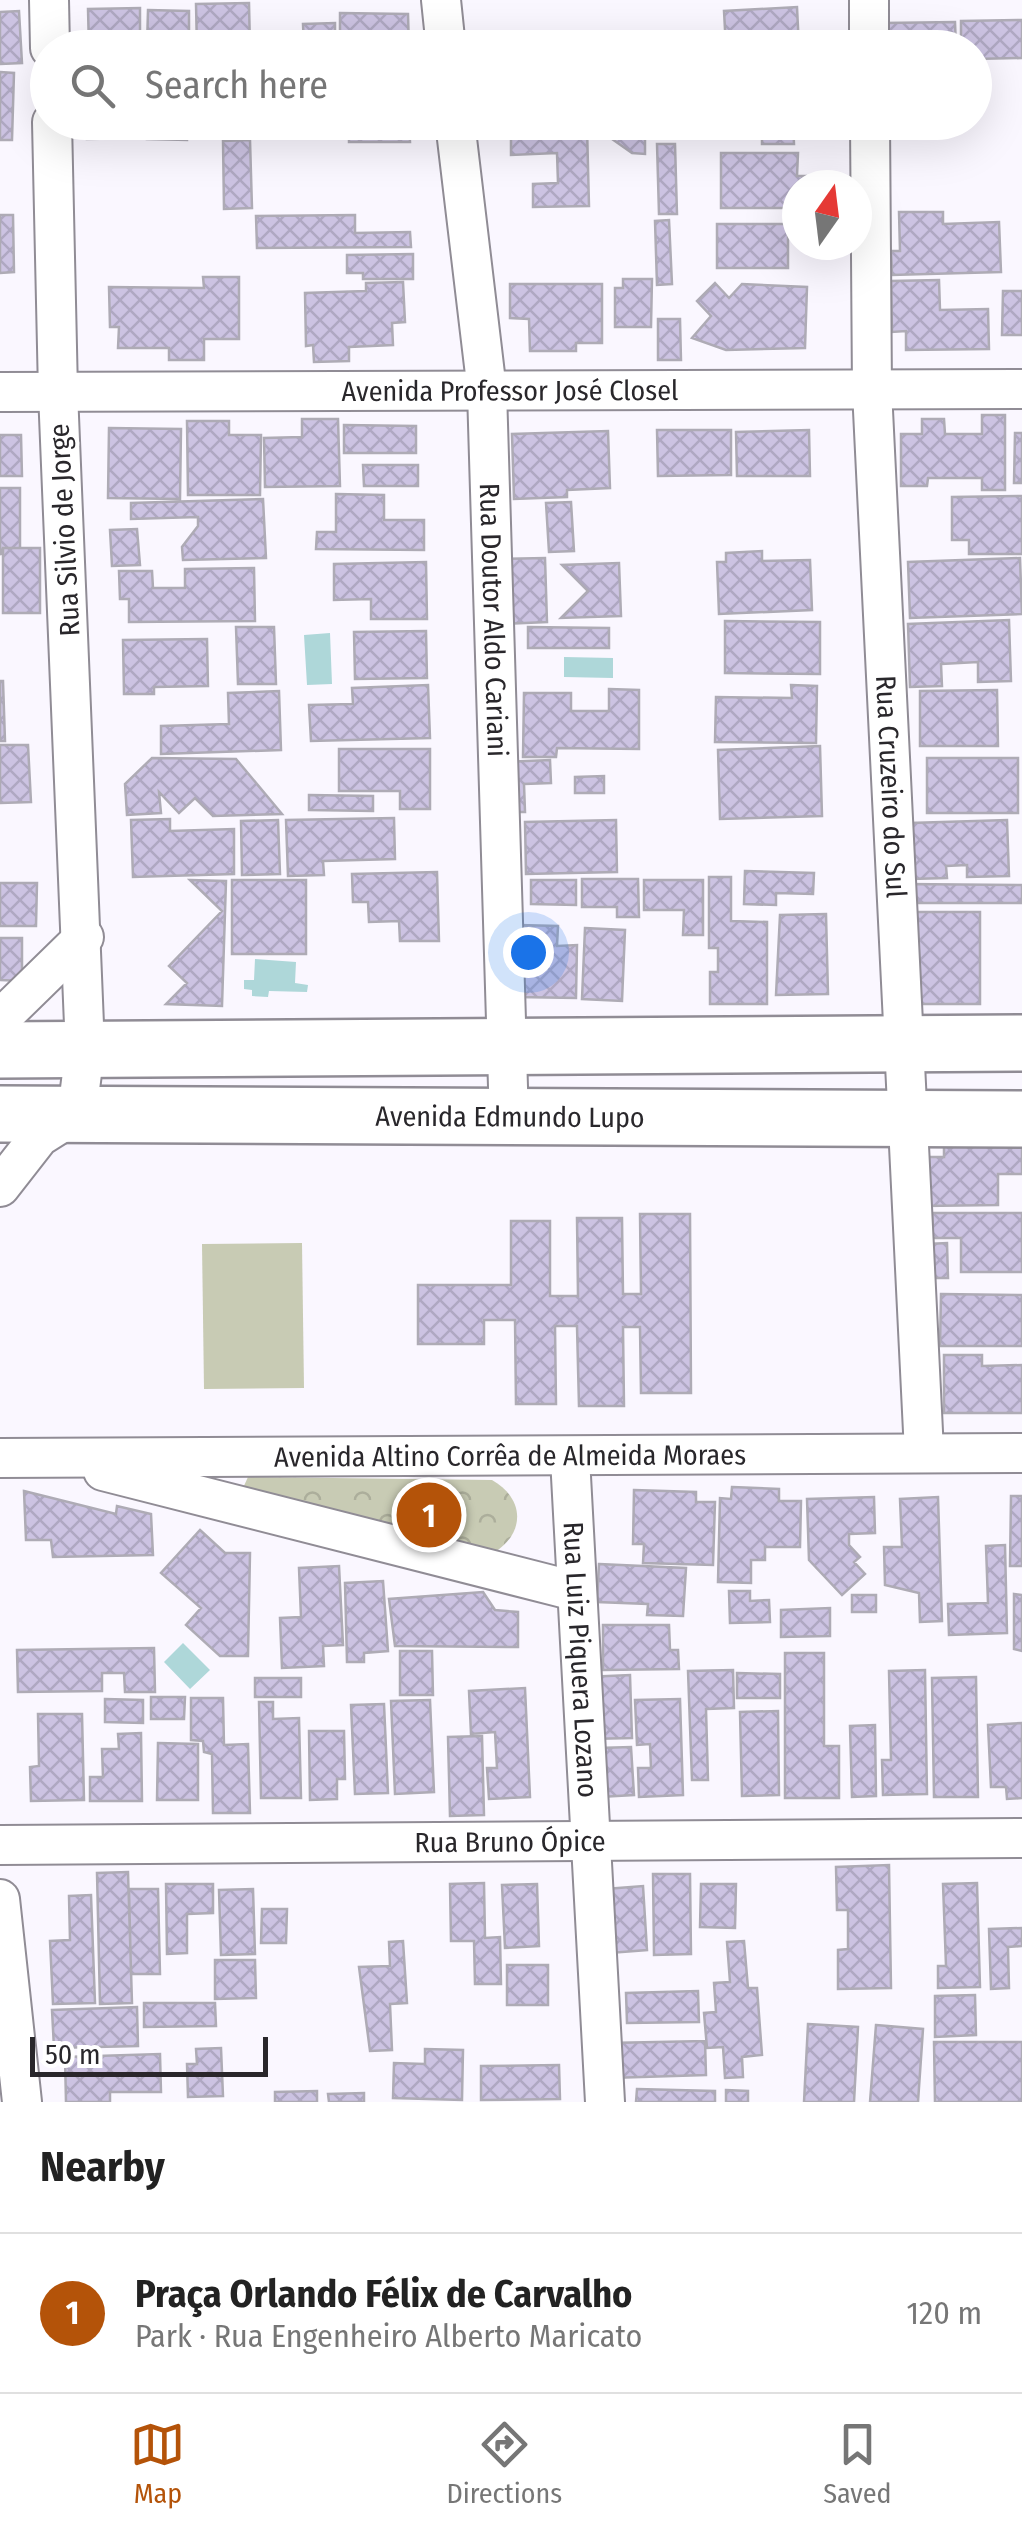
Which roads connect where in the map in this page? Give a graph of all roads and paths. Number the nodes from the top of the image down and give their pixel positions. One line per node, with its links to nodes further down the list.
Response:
1 (49, 0): 4 (street)
2 (441, 0): 5 (street)
3 (868, 0): 6 (street)
4 (50, 30)
5 (444, 30)
6 (869, 30)
7 (52, 140): 14 (street, Rua Silvio de Jorge)
8 (457, 140): 12 (street, Rua Doutor Aldo Cariani)
9 (870, 140): 11 (street, Rua Cruzeiro do Sul)
10 (1022, 389): 11 (street, Avenida Professor José Closel)
11 (872, 390): 12 (street, Avenida Professor José Closel); 17 (street, Rua Cruzeiro do Sul)
12 (487, 391): 14 (street, Avenida Professor José Closel); 19 (street, Rua Doutor Aldo Cariani)
13 (0, 392): 14 (street, Avenida Professor José Closel)
14 (58, 392): 15 (street, Rua Silvio de Jorge)
15 (84, 937): 16 (street); 21 (street, Rua Silvio de Jorge)
16 (0, 1019)
17 (903, 1042): 18 (street); 19 (street); 24 (street, Rua Cruzeiro do Sul)
18 (1022, 1043)
19 (510, 1048): 21 (street); 26 (street, Rua Doutor Aldo Cariani)
20 (0, 1050): 21 (street)
21 (86, 1050): 22 (street, Rua Silvio de Jorge)
22 (77, 1113): 23 (street, Avenida Edmundo Lupo); 26 (street, Avenida Edmundo Lupo); 27 (street)
23 (0, 1114)
24 (907, 1119): 25 (street, Avenida Edmundo Lupo); 26 (street, Avenida Edmundo Lupo); 28 (street, Rua Cruzeiro do Sul)
25 (1022, 1119)
26 (509, 1120)
27 (0, 1188)
28 (924, 1452): 29 (street, Avenida Altino Corrêa de Almeida Moraes); 33 (street, Avenida Altino Corrêa de Almeida Moraes)
29 (1022, 1454)
30 (432, 1455): 32 (street, Avenida Altino Corrêa de Almeida Moraes); 33 (street, Avenida Altino Corrêa de Almeida Moraes); 34 (path)
31 (0, 1458): 32 (street, Avenida Altino Corrêa de Almeida Moraes)
32 (52, 1458): 34 (street)
33 (570, 1458): 35 (street, Rua Luiz Piquera Lozano)
34 (417, 1554): 35 (street)
35 (575, 1591): 37 (street, Rua Luiz Piquera Lozano)
36 (1022, 1838): 37 (street, Rua Bruno Ópice)
37 (591, 1842): 38 (street, Rua Bruno Ópice); 41 (street, Rua Luiz Piquera Lozano)
38 (0, 1845)
39 (0, 1900): 40 (street)
40 (22, 2102)
41 (605, 2102)

